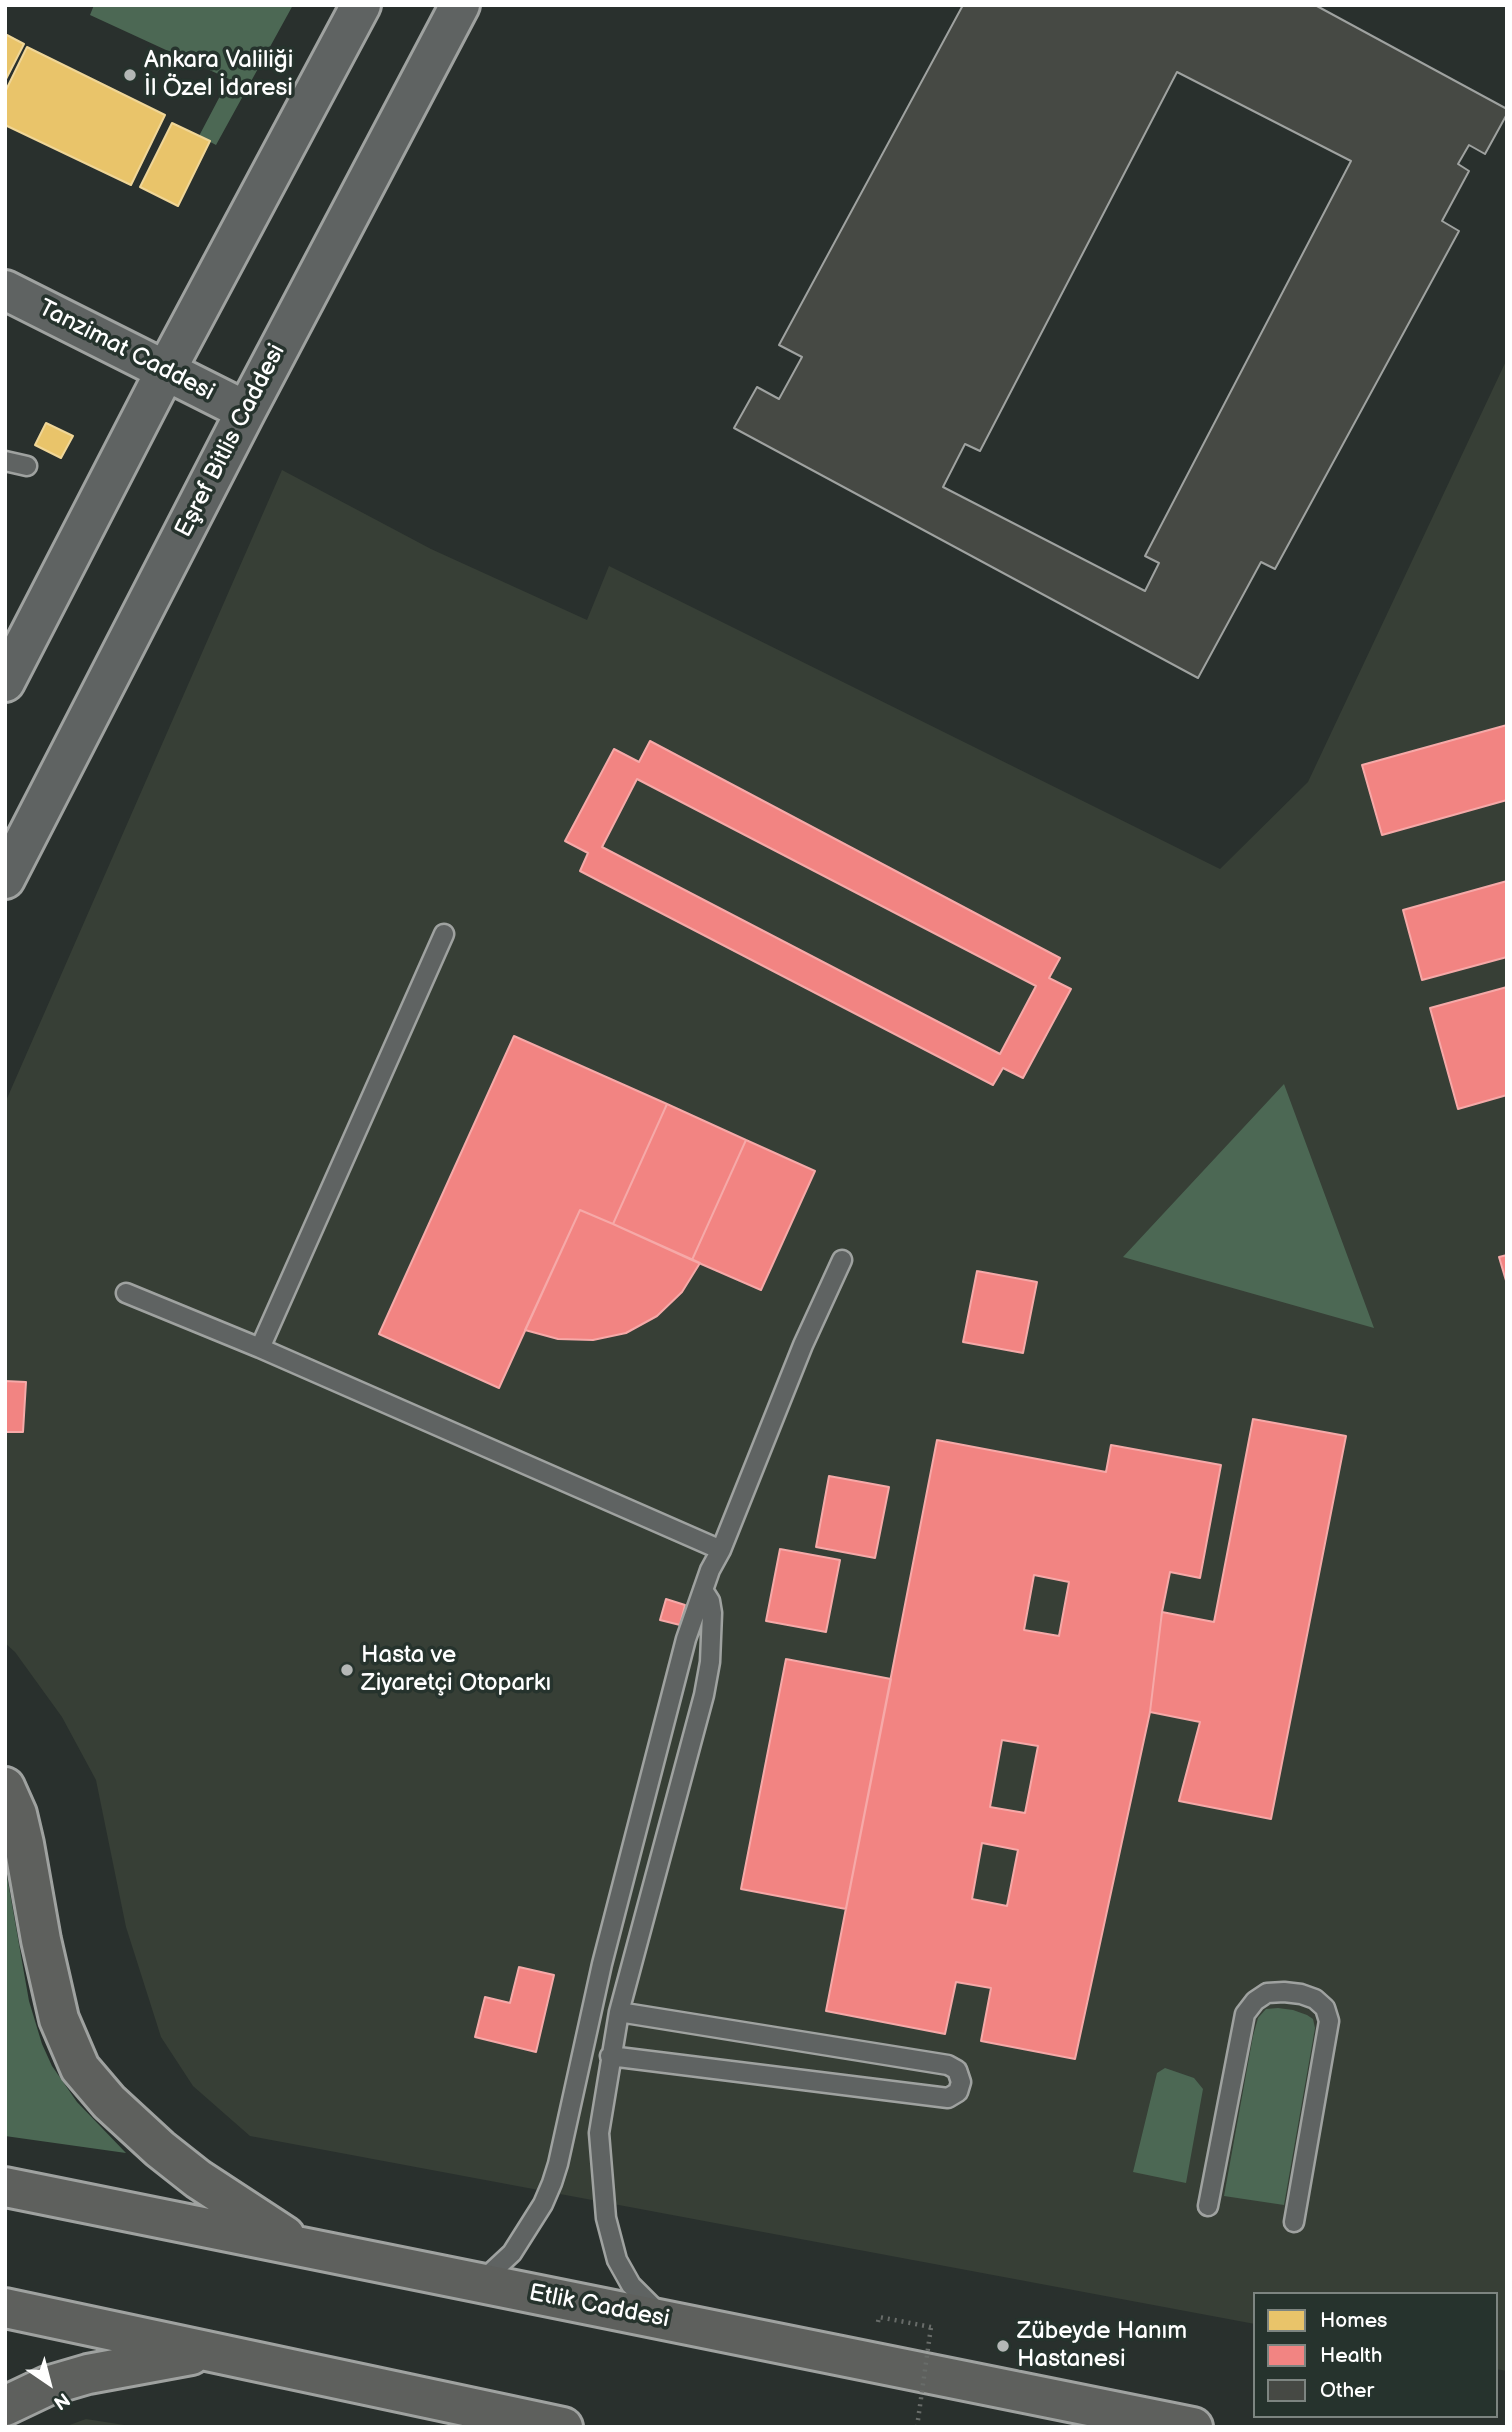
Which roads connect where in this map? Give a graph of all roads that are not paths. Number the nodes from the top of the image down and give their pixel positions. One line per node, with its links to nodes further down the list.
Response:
1 (360, 5): 4 (main road)
2 (460, 5): 5 (main road, Eşref Bitlis Caddesi)
3 (5, 290): 4 (main road, Tanzimat Caddesi)
4 (166, 370): 5 (main road, Tanzimat Caddesi); 8 (main road)
5 (246, 411): 9 (main road, Eşref Bitlis Caddesi)
6 (5, 461): 7 (lane)
7 (27, 466)
8 (5, 682)
9 (5, 878)
10 (444, 934): 13 (lane)
11 (842, 1260): 14 (lane)
12 (126, 1293): 13 (lane)
13 (260, 1348): 14 (lane)
14 (721, 1550): 15 (lane)
15 (703, 1590): 17 (lane); 23 (lane)
16 (5, 1787): 22 (main road)
17 (619, 2012): 18 (lane); 18 (lane)
18 (610, 2056): 25 (lane)
19 (5, 2188): 22 (main road, Etlik Caddesi)
20 (1209, 2206): 21 (lane)
21 (1294, 2222)
22 (304, 2248): 23 (main road, Etlik Caddesi)
23 (480, 2283): 25 (main road, Etlik Caddesi)
24 (5, 2308): 26 (main road)
25 (668, 2321): 29 (main road, Etlik Caddesi)
26 (210, 2352): 27 (main road); 28 (main road)
27 (5, 2406)
28 (563, 2427)
29 (1193, 2427)

